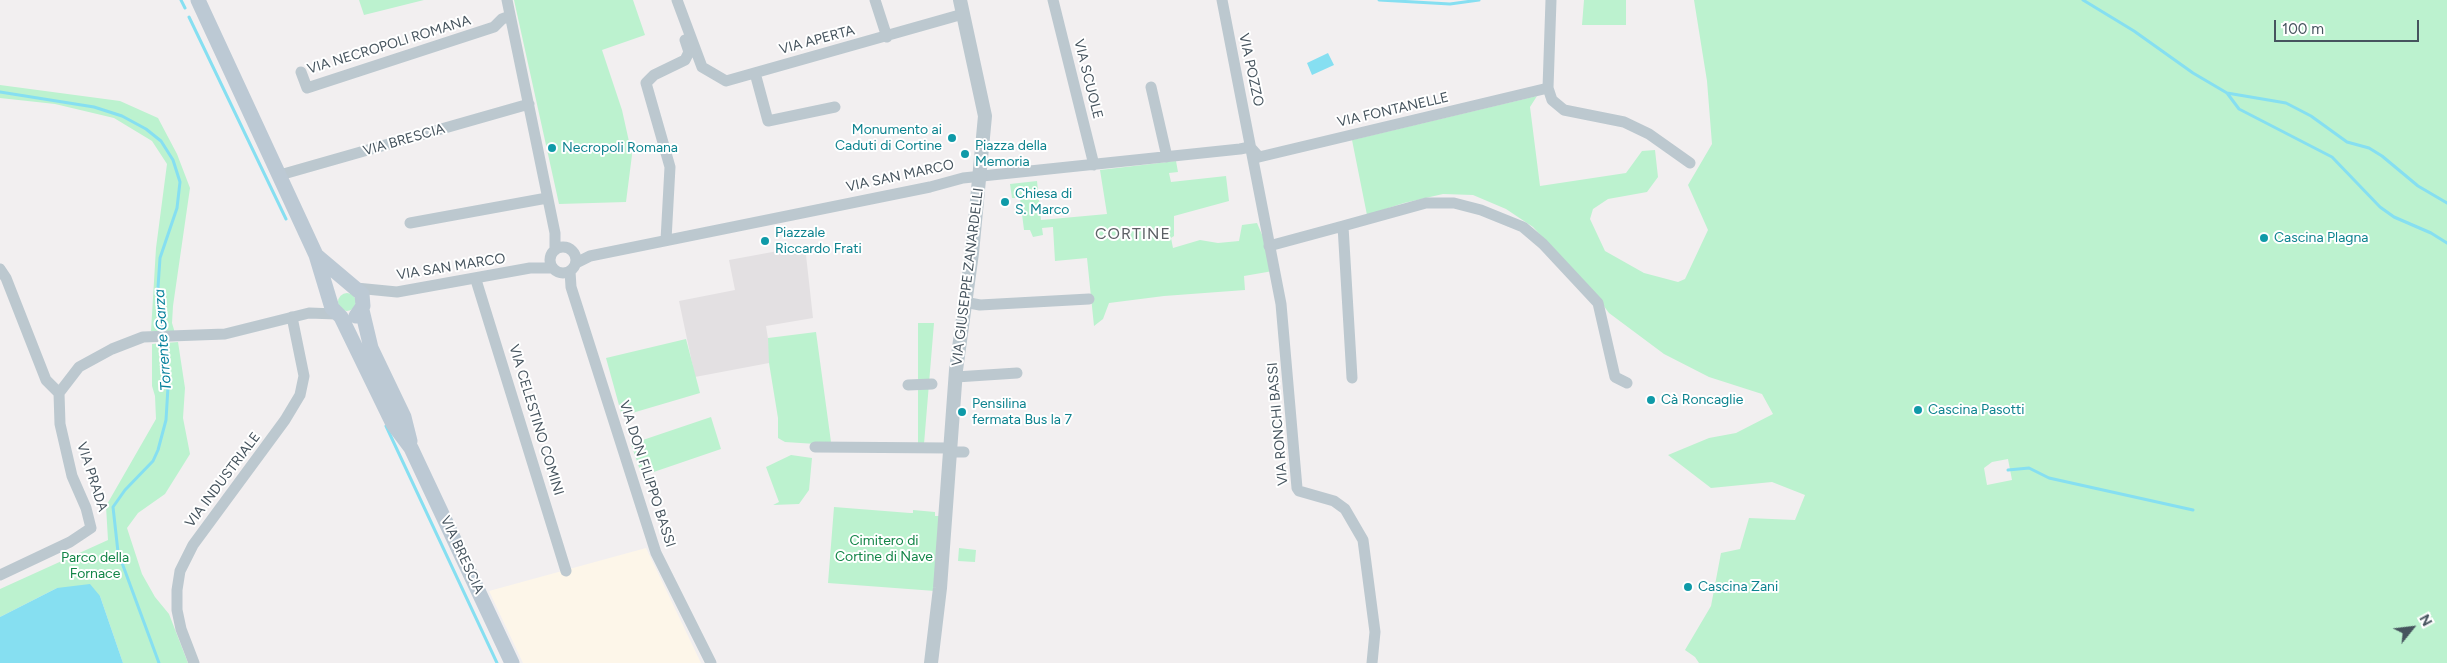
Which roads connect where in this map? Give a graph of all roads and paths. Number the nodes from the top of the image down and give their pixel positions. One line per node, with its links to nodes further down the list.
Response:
1 (198, 0): 24 (main road, VIA BRESCIA)
2 (507, 0): 10 (street)
3 (669, 0): 29 (street)
4 (677, 0): 15 (street, VIA APERTA)
5 (875, 0): 13 (street)
6 (1053, 0): 23 (street, VIA SCUOLE)
7 (1222, 0): 20 (street, VIA POZZO)
8 (1551, 0): 17 (street)
9 (962, 7): 13 (street, VIA APERTA); 25 (street, VIA GIUSEPPE ZANARDELLI)
10 (510, 16): 11 (street, VIA NECROPOLI ROMANA); 12 (street)
11 (494, 27): 12 (street, VIA NECROPOLI ROMANA); 14 (street, VIA NECROPOLI ROMANA)
12 (513, 30): 18 (street)
13 (887, 37): 15 (street, VIA APERTA)
14 (301, 72)
15 (755, 73): 19 (street)
16 (1151, 87): 21 (street)
17 (1548, 88): 20 (street, VIA FONTANELLE); 22 (street)
18 (529, 104): 24 (street, VIA BRESCIA); 26 (street)
19 (835, 107)
20 (1250, 146): 21 (street, VIA SAN MARCO); 30 (street, VIA RONCHI BASSI)
21 (1167, 157): 23 (street, VIA SAN MARCO)
22 (1690, 163)
23 (1094, 165): 25 (street, VIA SAN MARCO)
24 (280, 175): 31 (main road, VIA BRESCIA)
25 (980, 175): 29 (street, VIA SAN MARCO); 38 (street, VIA GIUSEPPE ZANARDELLI)
26 (547, 198): 27 (street); 32 (street)
27 (410, 223)
28 (1343, 226): 30 (street); 44 (street); 45 (street)
29 (666, 240): 32 (street, VIA SAN MARCO)
30 (1269, 246): 59 (street, VIA RONCHI BASSI)
31 (316, 255): 35 (main road, VIA BRESCIA); 39 (main road, VIA BRESCIA)
32 (563, 261): 34 (street, VIA SAN MARCO); 57 (street, VIA DON FILIPPO BASSI)
33 (0, 269): 48 (street)
34 (476, 280): 36 (street, VIA SAN MARCO); 53 (street, VIA CELESTINO COMINI)
35 (355, 288): 36 (street, VIA SAN MARCO); 39 (main road); 40 (main road, VIA BRESCIA)
36 (377, 292): 40 (street)
37 (1089, 298): 38 (street)
38 (964, 302): 43 (street, VIA GIUSEPPE ZANARDELLI)
39 (332, 309): 40 (main road); 41 (street); 50 (main road, VIA BRESCIA)
40 (362, 309): 50 (main road, VIA BRESCIA)
41 (292, 317): 48 (street); 55 (street, VIA INDUSTRIALE)
42 (1017, 373): 43 (street, VIA GIUSEPPE ZANARDELLI)
43 (956, 377): 51 (street, VIA GIUSEPPE ZANARDELLI)
44 (1352, 378)
45 (1627, 383)
46 (932, 384): 47 (street)
47 (908, 385)
48 (59, 393): 54 (street, VIA PRADA)
49 (815, 447): 51 (street)
50 (411, 448): 56 (main road, VIA BRESCIA)
51 (949, 450): 52 (street); 58 (street, VIA GIUSEPPE ZANARDELLI)
52 (964, 452)
53 (566, 570)
54 (0, 575)
55 (194, 663)
56 (512, 663)
57 (711, 663)
58 (931, 663)
59 (1372, 663)

